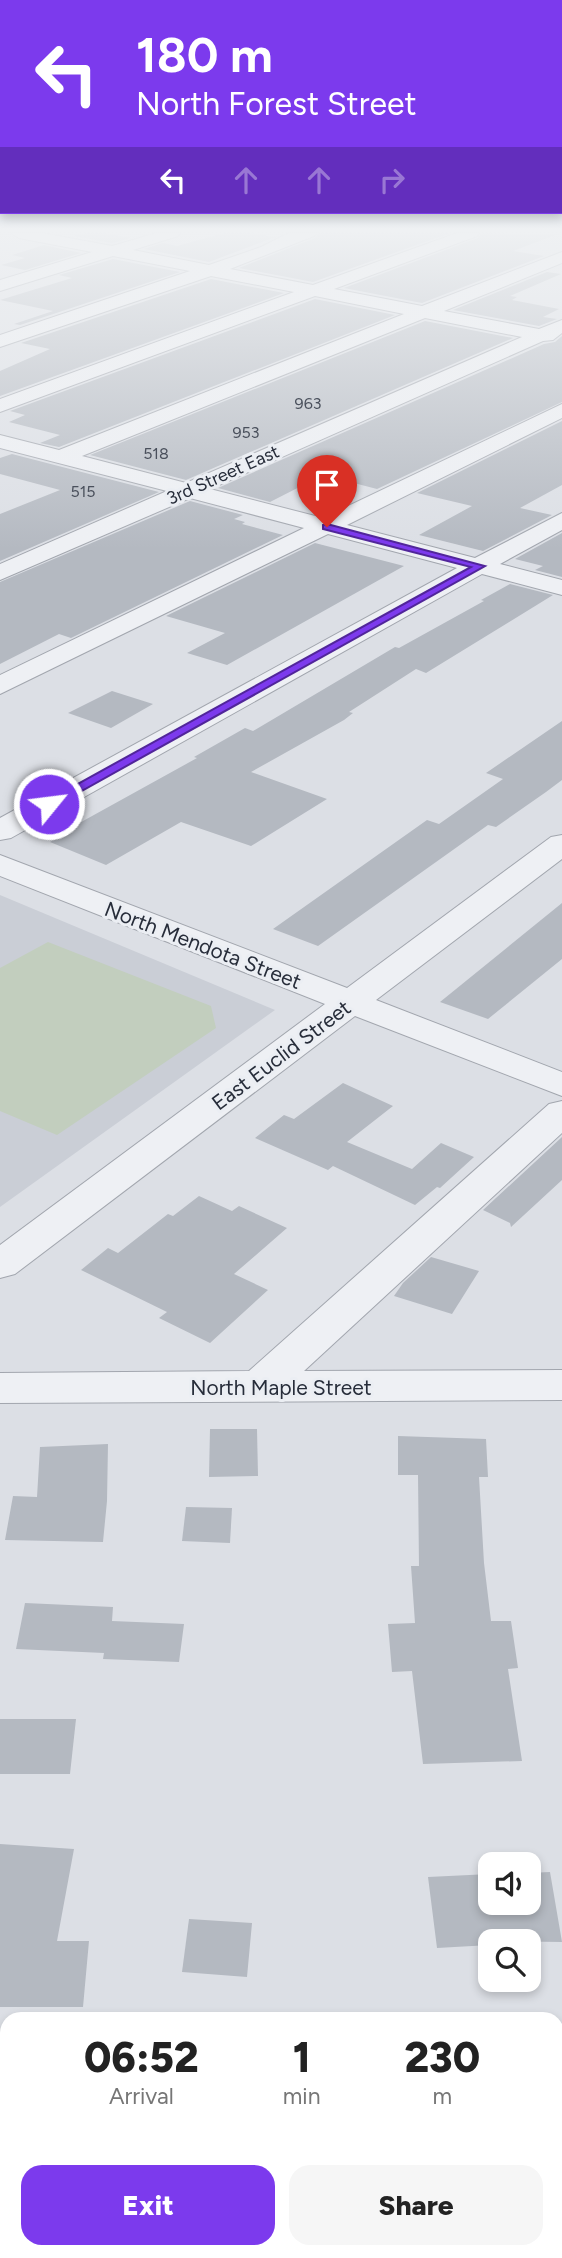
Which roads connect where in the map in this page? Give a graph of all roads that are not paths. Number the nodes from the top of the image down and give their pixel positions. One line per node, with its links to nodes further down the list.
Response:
1 (182, 338): 4 (street)
2 (358, 338): 7 (street)
3 (543, 338): 8 (street, 3rd Street East)
4 (0, 406)
5 (562, 410): 12 (street)
6 (0, 441): 7 (street)
7 (60, 457): 8 (street)
8 (190, 490): 11 (street, 3rd Street East); 12 (street)
9 (76, 513): 11 (street)
10 (562, 520): 13 (street)
11 (114, 523): 14 (street, 3rd Street East)
12 (327, 527): 13 (street); 16 (street)
13 (480, 566): 15 (street); 17 (street)
14 (0, 573)
15 (562, 588)
16 (0, 686)
17 (0, 831)
18 (562, 844): 20 (street, East Euclid Street)
19 (0, 865): 20 (street, North Mendota Street)
20 (351, 1002): 21 (street, North Mendota Street); 23 (street, East Euclid Street)
21 (562, 1085)
22 (562, 1112): 25 (street)
23 (0, 1265)
24 (562, 1385): 25 (street, North Maple Street)
25 (259, 1387): 26 (street, North Maple Street)
26 (0, 1388)

